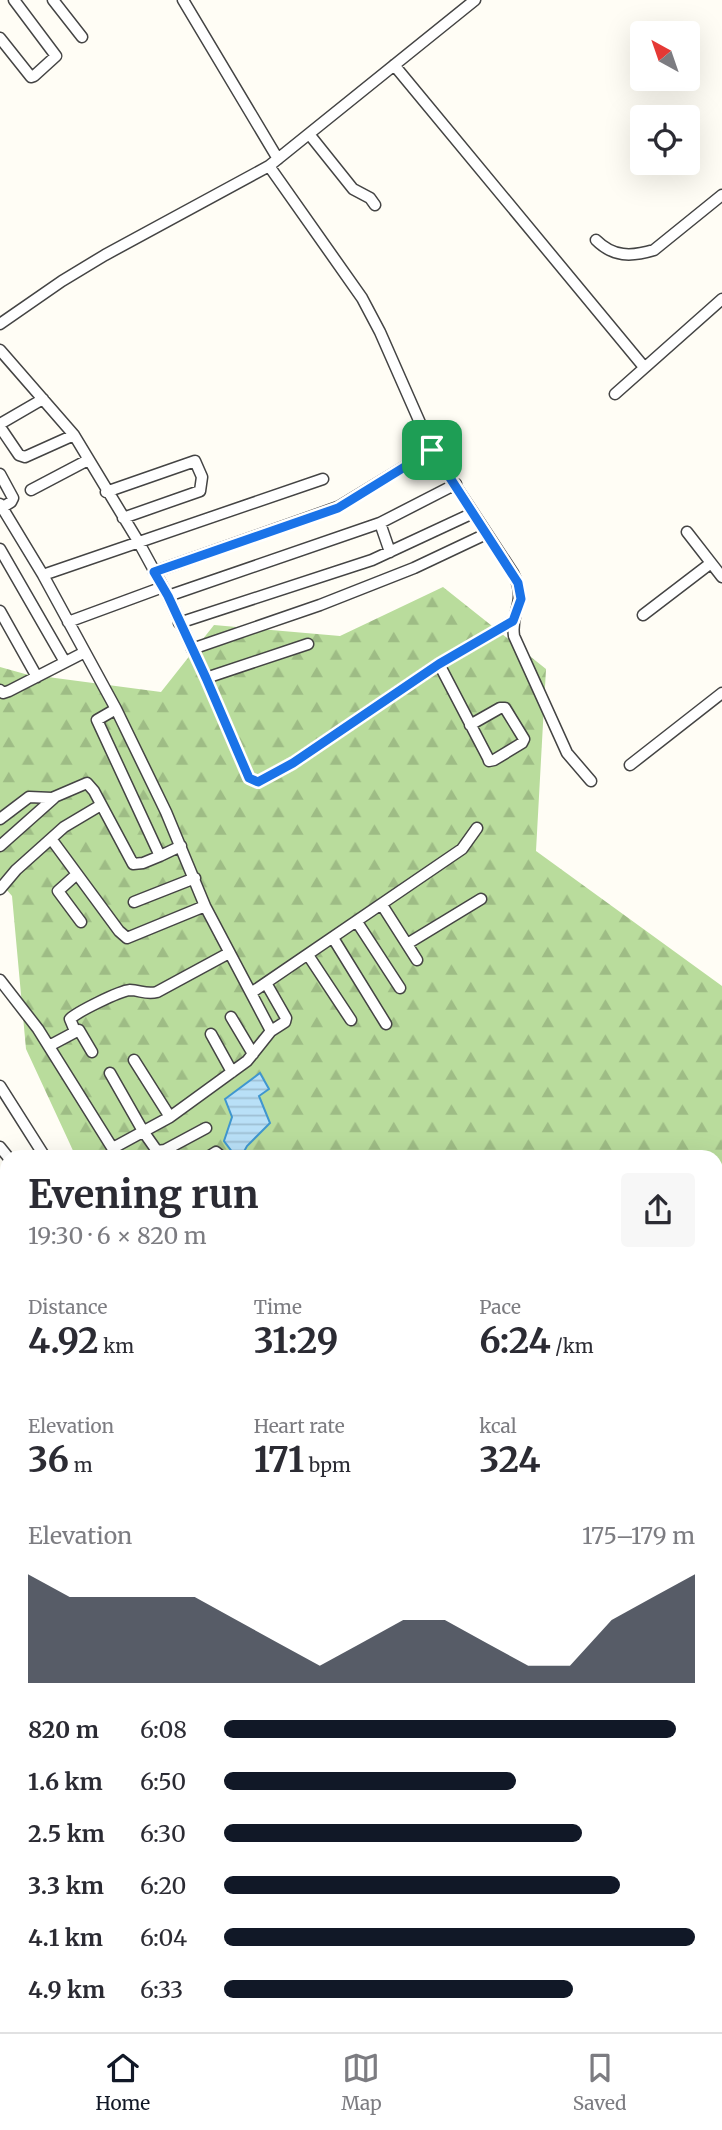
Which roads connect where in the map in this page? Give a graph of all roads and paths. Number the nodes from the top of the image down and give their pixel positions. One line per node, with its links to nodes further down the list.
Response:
1 (14, 0): 6 (street)
2 (53, 0): 5 (street)
3 (183, 0): 9 (street)
4 (475, 0): 7 (street)
5 (82, 37)
6 (0, 38)
7 (394, 65): 8 (street); 17 (street)
8 (309, 134): 9 (street); 12 (street)
9 (278, 159): 10 (street)
10 (269, 166): 15 (street); 22 (street)
11 (722, 195): 13 (street)
12 (375, 205)
13 (596, 240)
14 (720, 305): 17 (street)
15 (0, 324)
16 (0, 350): 19 (street)
17 (644, 367): 18 (street)
18 (615, 394)
19 (43, 399): 20 (street); 21 (street)
20 (0, 425): 21 (street)
21 (74, 435): 23 (street)
22 (432, 450): 26 (street); 39 (street)
23 (88, 460): 27 (street); 28 (street)
24 (0, 474): 29 (street)
25 (323, 479): 35 (street)
26 (456, 484): 30 (street); 32 (street)
27 (31, 490)
28 (106, 492): 31 (street); 31 (street)
29 (1, 507): 40 (street)
30 (473, 513): 34 (street); 37 (street)
31 (123, 518): 35 (street)
32 (380, 523): 37 (street); 42 (street)
33 (687, 532): 38 (street)
34 (486, 534): 45 (street); 49 (street)
35 (138, 541): 39 (street); 40 (street)
36 (0, 549): 51 (street)
37 (390, 552): 47 (street)
38 (711, 563): 41 (street); 44 (street)
39 (154, 572): 42 (street)
40 (44, 575): 46 (street)
41 (722, 577)
42 (165, 591): 46 (street); 47 (street)
43 (0, 611): 53 (street)
44 (643, 615)
45 (513, 621): 52 (street); 60 (street)
46 (68, 622): 50 (street)
47 (179, 623): 49 (street)
48 (308, 644): 54 (street)
49 (192, 649): 54 (street)
50 (85, 652): 51 (street); 57 (street)
51 (65, 662): 53 (street)
52 (439, 664): 54 (street); 58 (street)
53 (37, 677): 55 (street)
54 (206, 678)
55 (0, 690)
56 (722, 693): 59 (street)
57 (116, 709): 67 (street); 68 (street)
58 (471, 725): 58 (street)
59 (630, 765)
60 (591, 781)
61 (54, 798): 62 (street); 63 (street); 66 (street)
62 (101, 805): 65 (street); 68 (street)
63 (0, 819)
64 (477, 828): 74 (street)
65 (52, 839): 69 (street); 71 (street)
66 (0, 846)
67 (181, 846): 68 (street); 70 (street)
68 (160, 856)
69 (77, 874): 75 (street); 76 (street)
70 (195, 878): 73 (street); 75 (street)
71 (0, 889)
72 (481, 899): 79 (street)
73 (134, 902)
74 (382, 905): 77 (street); 79 (street)
75 (205, 906): 80 (street)
76 (81, 922)
77 (357, 922): 78 (street); 85 (street)
78 (333, 938): 81 (street); 89 (street)
79 (407, 944): 82 (street)
80 (229, 953): 86 (street); 90 (street)
81 (309, 955): 84 (street); 88 (street)
82 (417, 960)
83 (0, 980): 93 (street)
84 (266, 983): 86 (street); 91 (street)
85 (400, 988)
86 (251, 993): 91 (street)
87 (231, 1017): 95 (street)
88 (351, 1020)
89 (387, 1024)
90 (75, 1031): 93 (street); 94 (street)
91 (271, 1031): 95 (street)
92 (211, 1034): 97 (street)
93 (49, 1046): 104 (street)
94 (92, 1052)
95 (253, 1054): 97 (street)
96 (134, 1060): 100 (street)
97 (232, 1072): 100 (street)
98 (110, 1073): 102 (street)
99 (0, 1086): 103 (street)
100 (170, 1117): 102 (street)
101 (206, 1128): 107 (street)
102 (144, 1131): 105 (street); 106 (street)
103 (41, 1150)
104 (114, 1150)
105 (118, 1150)
106 (158, 1150)
107 (165, 1150)

